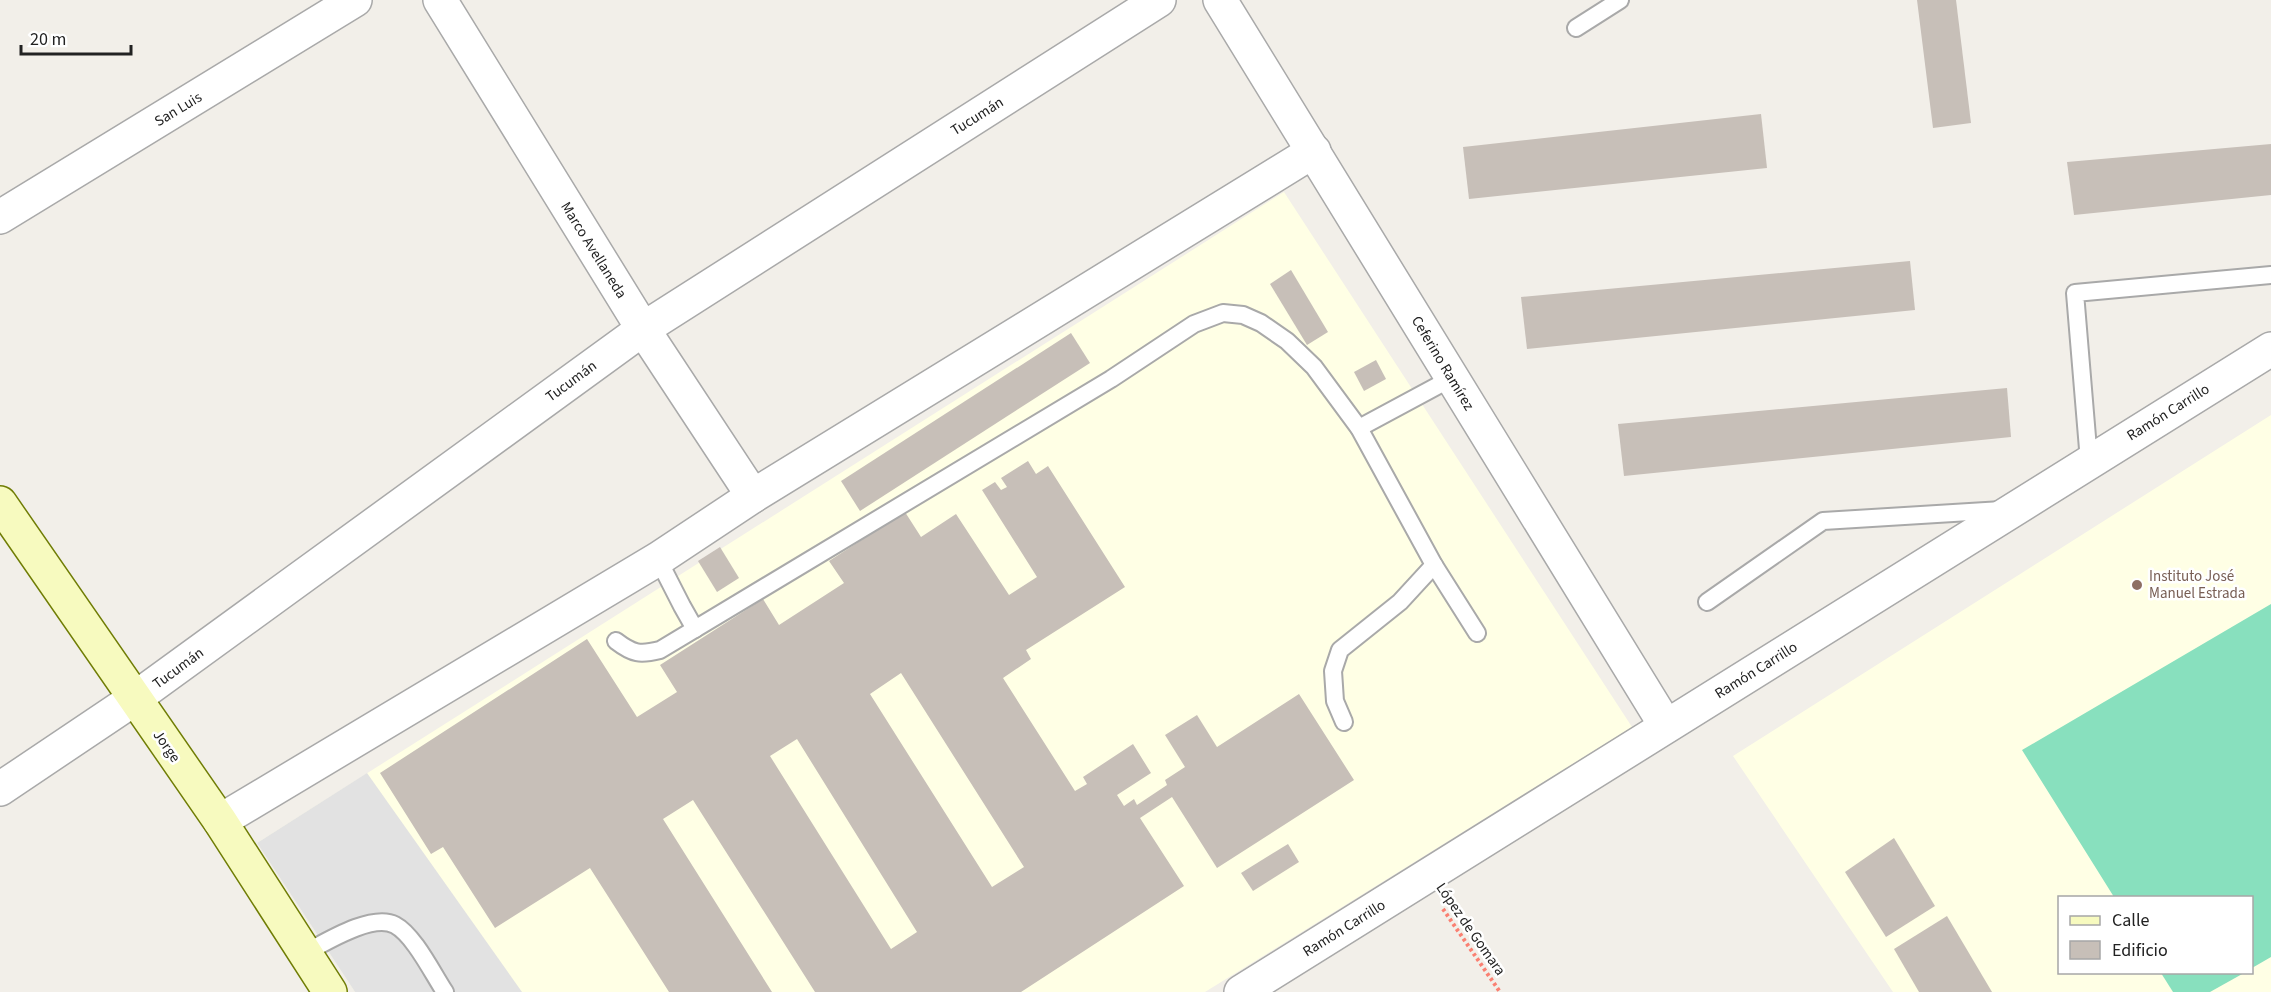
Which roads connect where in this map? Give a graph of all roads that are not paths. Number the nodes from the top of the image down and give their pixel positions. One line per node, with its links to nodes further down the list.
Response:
1 (355, 0): 8 (street, San Luis)
2 (440, 0): 10 (street, Marco Avellaneda)
3 (1159, 0): 10 (street, Tucumán)
4 (1220, 0): 7 (street, Ceferino Ramírez)
5 (1620, 0): 6 (lane)
6 (1576, 28)
7 (1314, 151): 12 (street, Ceferino Ramírez); 15 (street)
8 (0, 217)
9 (2271, 275): 14 (lane)
10 (643, 329): 15 (street, Marco Avellaneda); 24 (street, Tucumán)
11 (2271, 349): 14 (street, Ramón Carrillo)
12 (1452, 378): 13 (lane); 26 (street, Ceferino Ramírez)
13 (1359, 428): 19 (lane); 21 (lane)
14 (2089, 461): 17 (street, Ramón Carrillo)
15 (753, 496): 18 (street)
16 (0, 503): 24 (street, Jorge)
17 (2015, 509): 20 (lane); 26 (street, Ramón Carrillo)
18 (658, 559): 21 (lane); 28 (street)
19 (1434, 565): 22 (lane); 25 (lane)
20 (1707, 602)
21 (695, 629): 23 (lane)
22 (1477, 633)
23 (616, 641)
24 (135, 699): 27 (street, Tucumán); 28 (street, Jorge)
25 (1344, 723)
26 (1666, 726): 32 (street, Ramón Carrillo)
27 (0, 789)
28 (220, 821): 29 (street, Jorge)
29 (305, 953): 30 (street, Jorge); 31 (lane)
30 (330, 992)
31 (445, 992)
32 (1241, 992)

